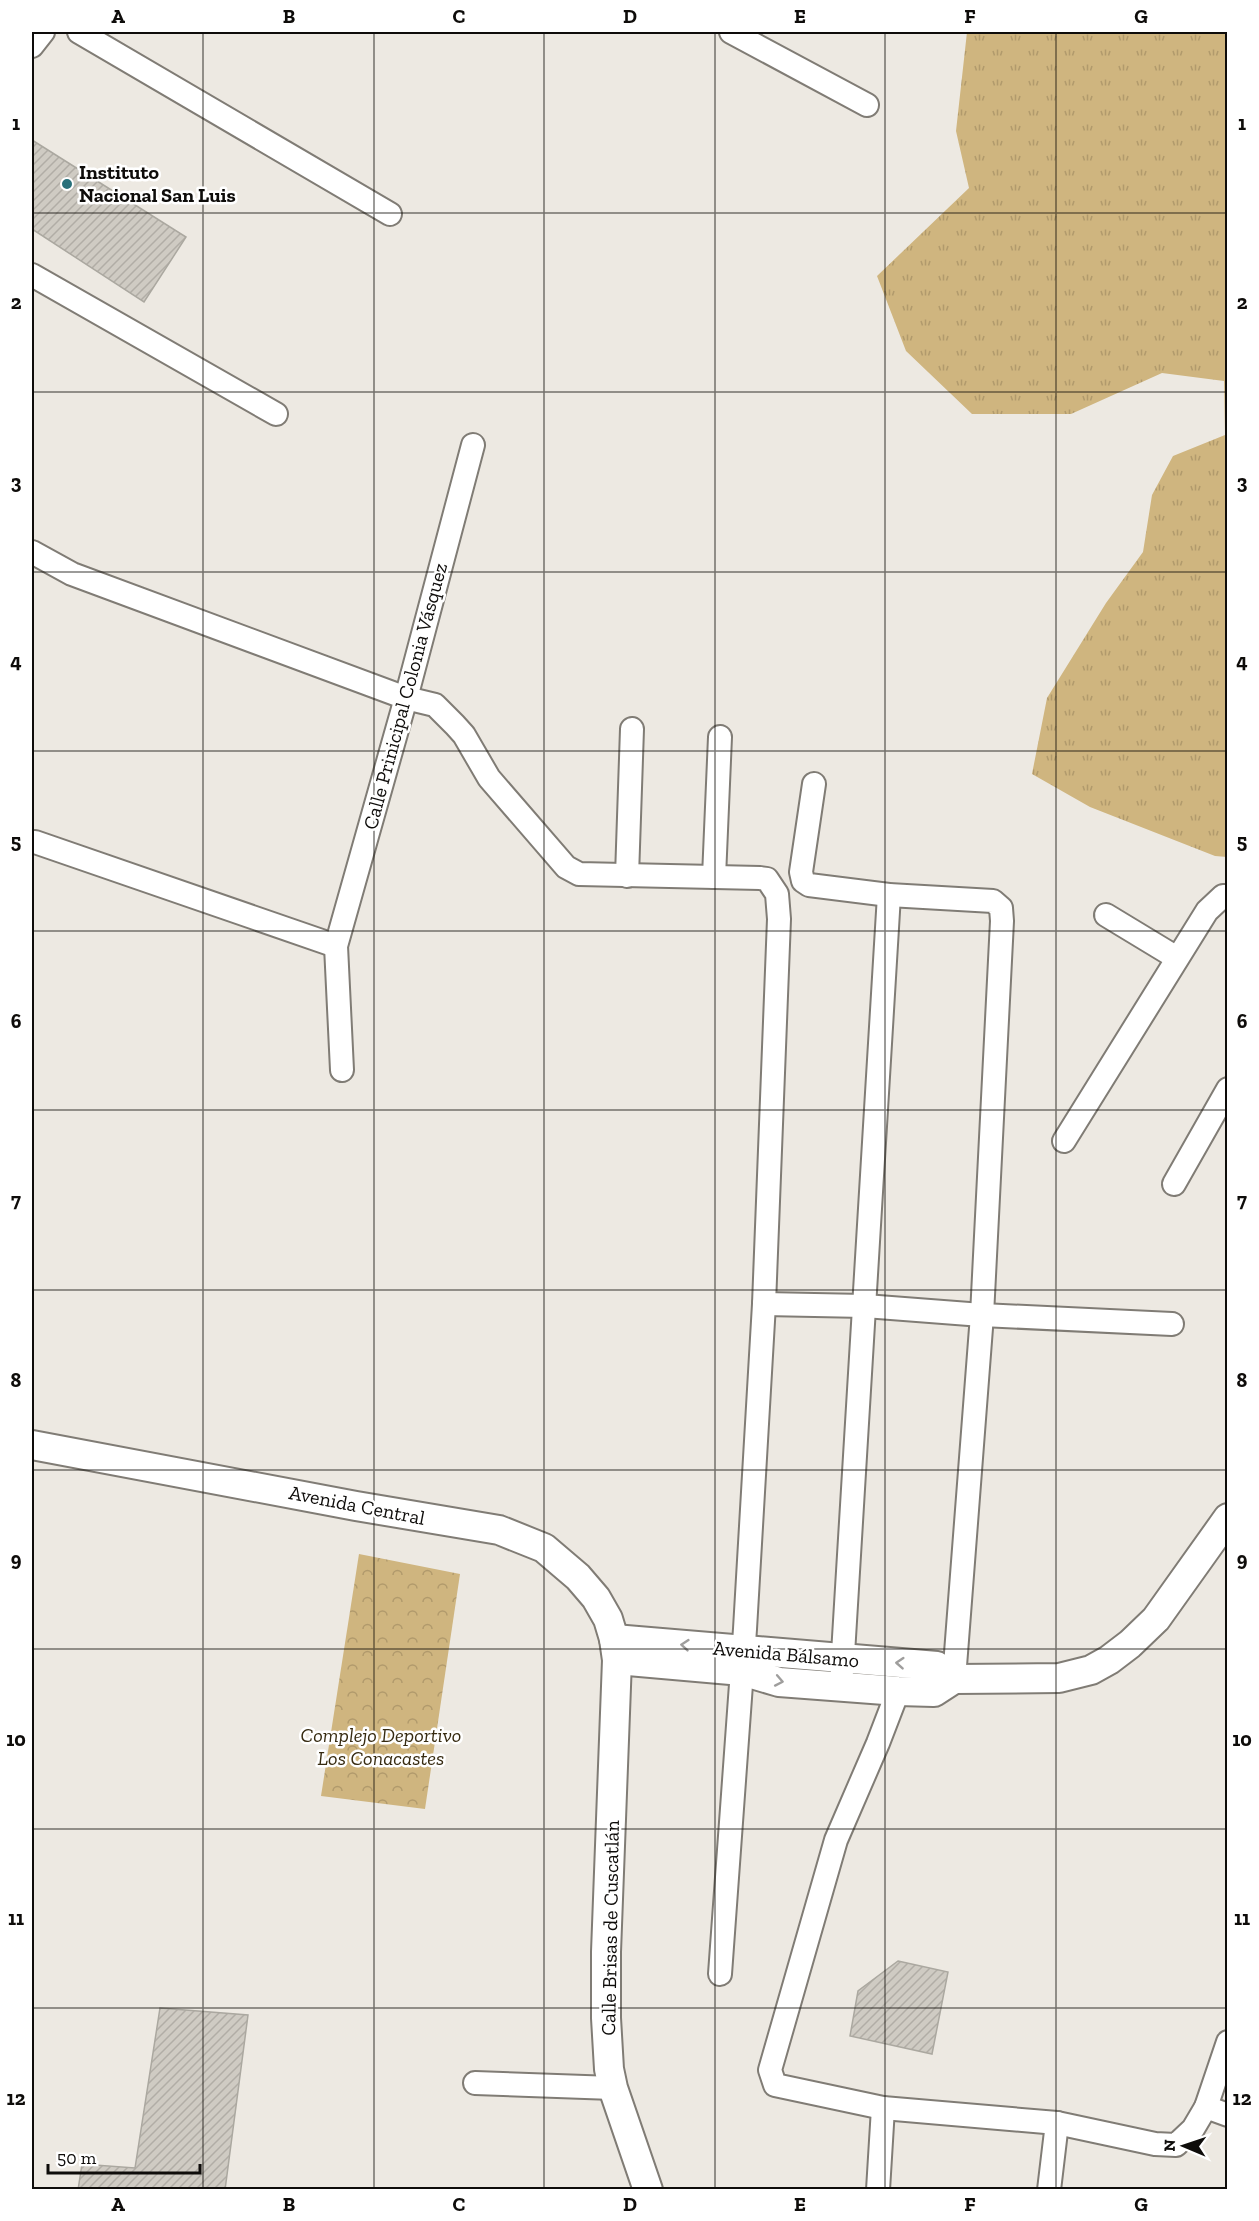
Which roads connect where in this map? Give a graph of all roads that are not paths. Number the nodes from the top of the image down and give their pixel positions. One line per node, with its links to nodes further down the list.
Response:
1 (43, 32): 4 (street)
2 (79, 32): 6 (street)
3 (731, 32): 5 (street)
4 (32, 46)
5 (867, 105)
6 (390, 214)
7 (32, 275): 8 (street)
8 (276, 414)
9 (473, 445): 11 (street, Calle Prinicipal Colonia Vásquez)
10 (32, 552): 11 (street)
11 (406, 698): 16 (street); 23 (street, Calle Prinicipal Colonia Vásquez)
12 (632, 729): 16 (street)
13 (720, 737): 17 (street)
14 (814, 784): 18 (street)
15 (35, 843): 23 (street)
16 (627, 876): 17 (street)
17 (714, 877): 19 (street)
18 (802, 881): 19 (street); 20 (street)
19 (777, 894): 29 (street)
20 (889, 895): 30 (street); 31 (street)
21 (1227, 896): 24 (street)
22 (1106, 915): 24 (street)
23 (336, 946): 25 (street, Calle Prinicipal Colonia Vásquez)
24 (1177, 958): 27 (street)
25 (342, 1070)
26 (1227, 1089): 28 (street)
27 (1064, 1141)
28 (1174, 1184)
29 (764, 1304): 30 (street); 37 (street)
30 (865, 1306): 31 (street); 36 (street)
31 (982, 1315): 32 (street); 38 (street)
32 (1172, 1324)
33 (32, 1445): 35 (street, Avenida Central)
34 (1227, 1518): 38 (street, Avenida Bálsamo)
35 (616, 1650): 37 (street, Avenida Bálsamo); 44 (street, Calle Brisas de Cuscatlán)
36 (843, 1659): 37 (street, Avenida Bálsamo); 38 (street, Avenida Bálsamo, one-way to 36); 39 (street)
37 (742, 1661): 39 (street, Avenida Bálsamo, one-way to 39); 41 (street)
38 (954, 1679): 40 (street, Avenida Bálsamo)
39 (841, 1687): 40 (street, Avenida Bálsamo)
40 (898, 1691): 46 (street)
41 (720, 1974)
42 (1227, 2042): 45 (street)
43 (476, 2083): 44 (street)
44 (613, 2088): 49 (street, Calle Brisas de Cuscatlán)
45 (1206, 2107): 47 (street); 48 (street)
46 (883, 2108): 48 (street); 50 (street)
47 (1227, 2115)
48 (1057, 2123): 51 (street)
49 (648, 2190)
50 (878, 2190)
51 (1049, 2190)

